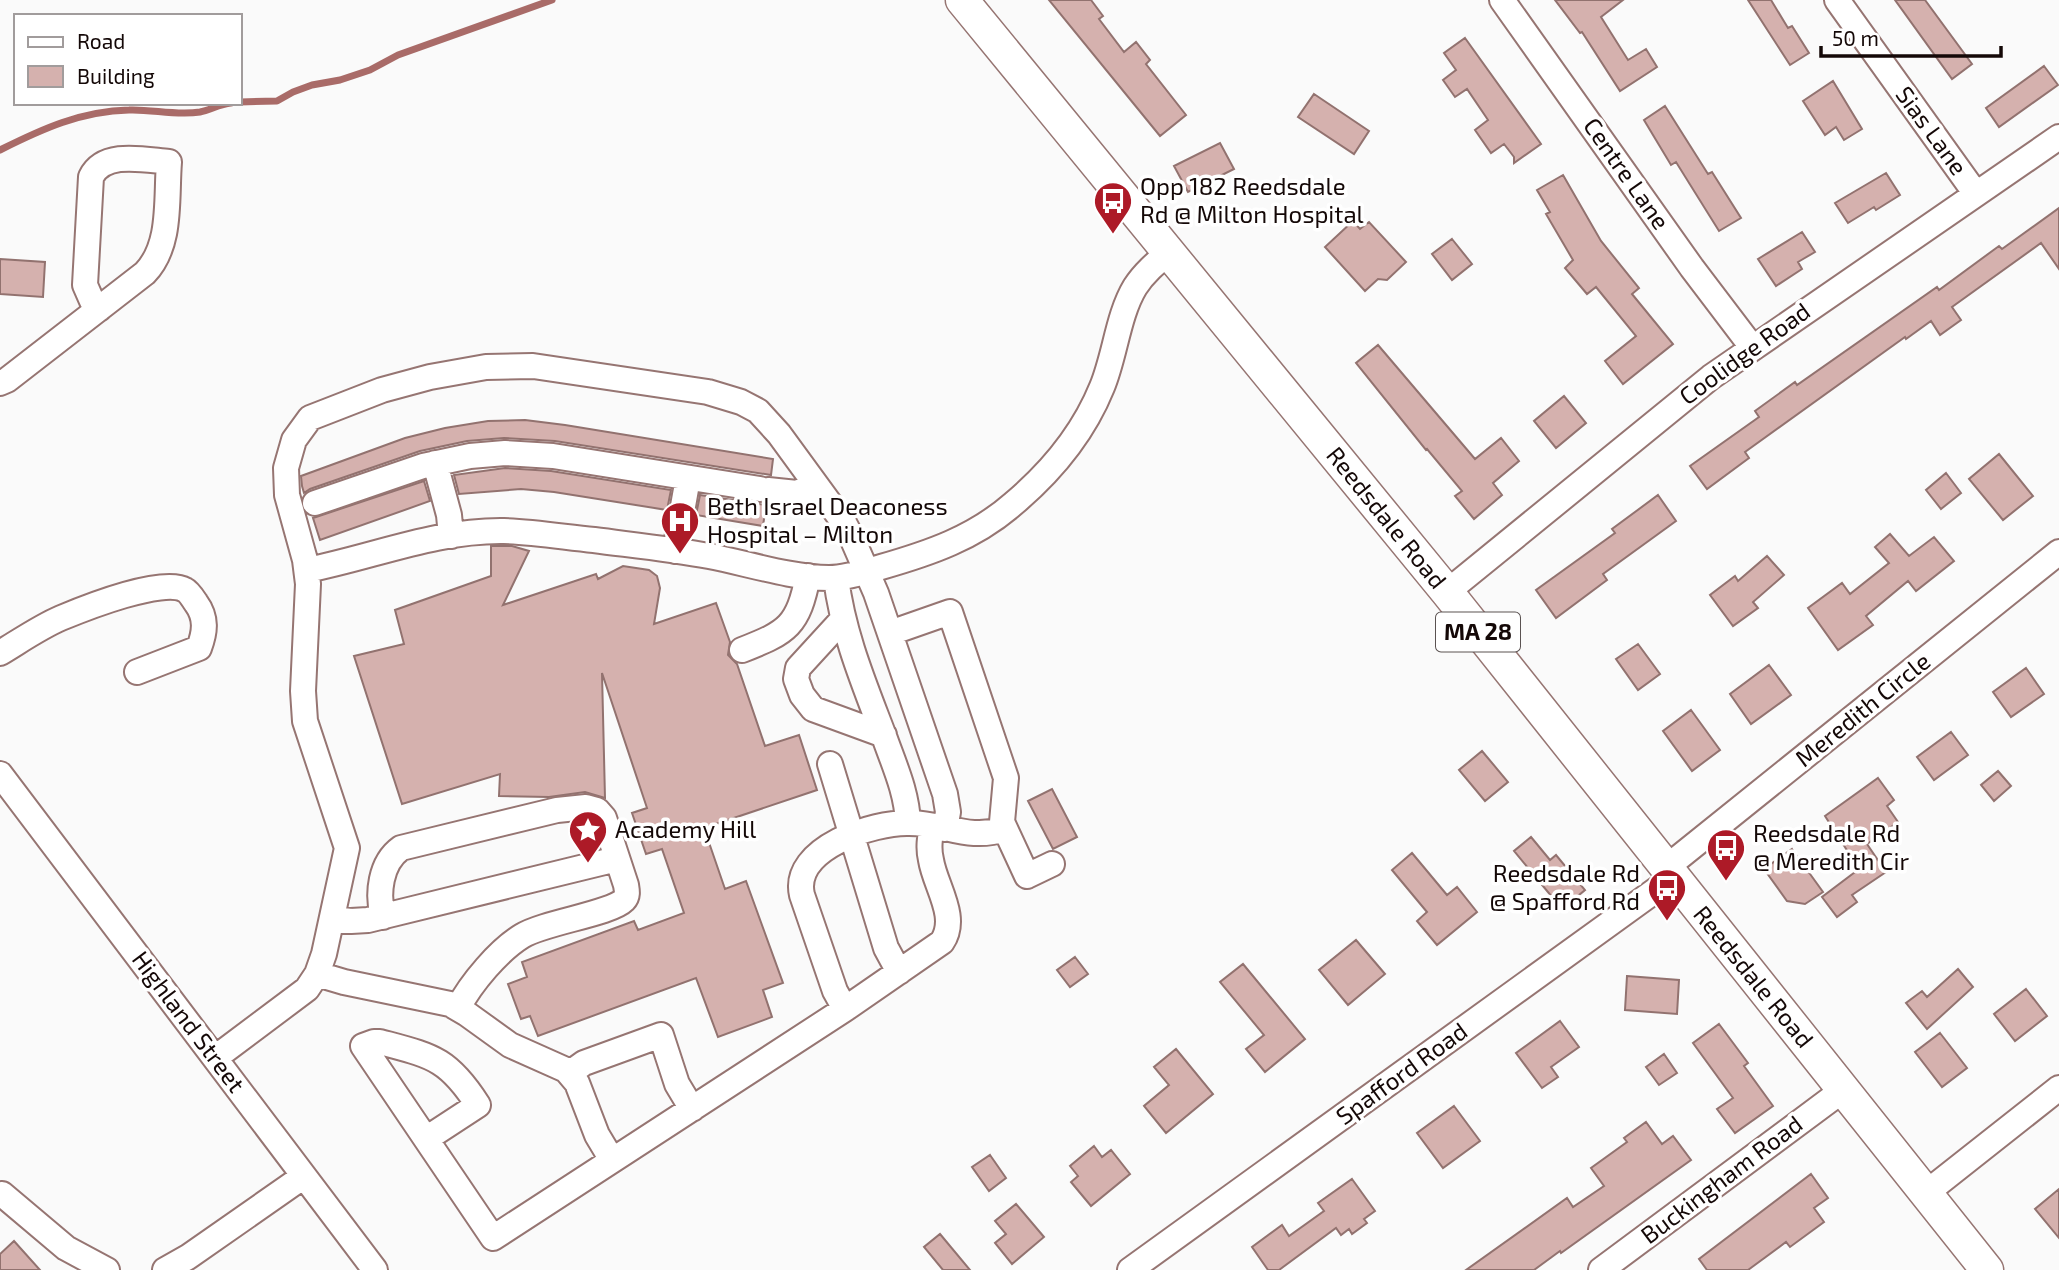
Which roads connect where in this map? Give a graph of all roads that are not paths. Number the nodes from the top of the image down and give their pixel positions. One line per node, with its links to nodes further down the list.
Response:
1 (962, 0): 6 (main road, Reedsdale Road / MA 28)
2 (1502, 0): 8 (street, Centre Lane)
3 (1837, 0): 5 (street, Sias Lane)
4 (2059, 137): 5 (street, Coolidge Road)
5 (1976, 194): 8 (street, Coolidge Road)
6 (1168, 253): 18 (street); 21 (main road, Reedsdale Road / MA 28)
7 (99, 309): 7 (street); 9 (street)
8 (1752, 347): 21 (street, Coolidge Road)
9 (0, 383)
10 (435, 464): 11 (street); 13 (street); 14 (street)
11 (688, 478): 12 (street); 15 (street)
12 (816, 485): 13 (street); 18 (street)
13 (305, 507): 17 (street)
14 (451, 536): 15 (street); 17 (street)
15 (675, 551): 19 (street)
16 (2059, 552): 35 (street, Meredith Circle)
17 (307, 570): 37 (street)
18 (867, 571): 20 (street); 23 (street)
19 (808, 576): 20 (street); 24 (street)
20 (836, 578): 22 (street)
21 (1447, 592): 35 (main road, Reedsdale Road / MA 28)
22 (842, 620): 27 (street); 27 (street)
23 (890, 633): 30 (street); 31 (street)
24 (742, 650)
25 (0, 653): 26 (street)
26 (136, 672)
27 (884, 735): 30 (street)
28 (830, 764): 32 (street)
29 (0, 774): 42 (street, Highland Street)
30 (928, 826): 31 (street); 32 (street); 38 (street)
31 (1004, 829): 34 (street)
32 (851, 836): 38 (street); 41 (street)
33 (617, 859): 36 (street); 36 (street); 40 (street)
34 (1052, 864)
35 (1670, 872): 45 (main road, Reedsdale Road / MA 28); 55 (street, Spafford Road)
36 (383, 916): 37 (street)
37 (333, 919): 39 (street)
38 (899, 972): 41 (street)
39 (317, 974): 40 (street); 42 (street)
40 (458, 1007): 43 (street)
41 (845, 1009): 46 (street)
42 (215, 1058): 49 (street, Highland Street)
43 (570, 1073): 46 (street); 48 (street)
44 (2059, 1088): 50 (street)
45 (1843, 1090): 50 (main road, Reedsdale Road / MA 28); 56 (street, Buckingham Road)
46 (692, 1109): 48 (street)
47 (426, 1139): 47 (street); 48 (street)
48 (612, 1160)
49 (304, 1176): 53 (street); 54 (street, Highland Street)
50 (1926, 1193): 57 (main road, Reedsdale Road / MA 28)
51 (2, 1194): 52 (street)
52 (107, 1270)
53 (165, 1270)
54 (376, 1270)
55 (1130, 1270)
56 (1601, 1270)
57 (1987, 1270)

